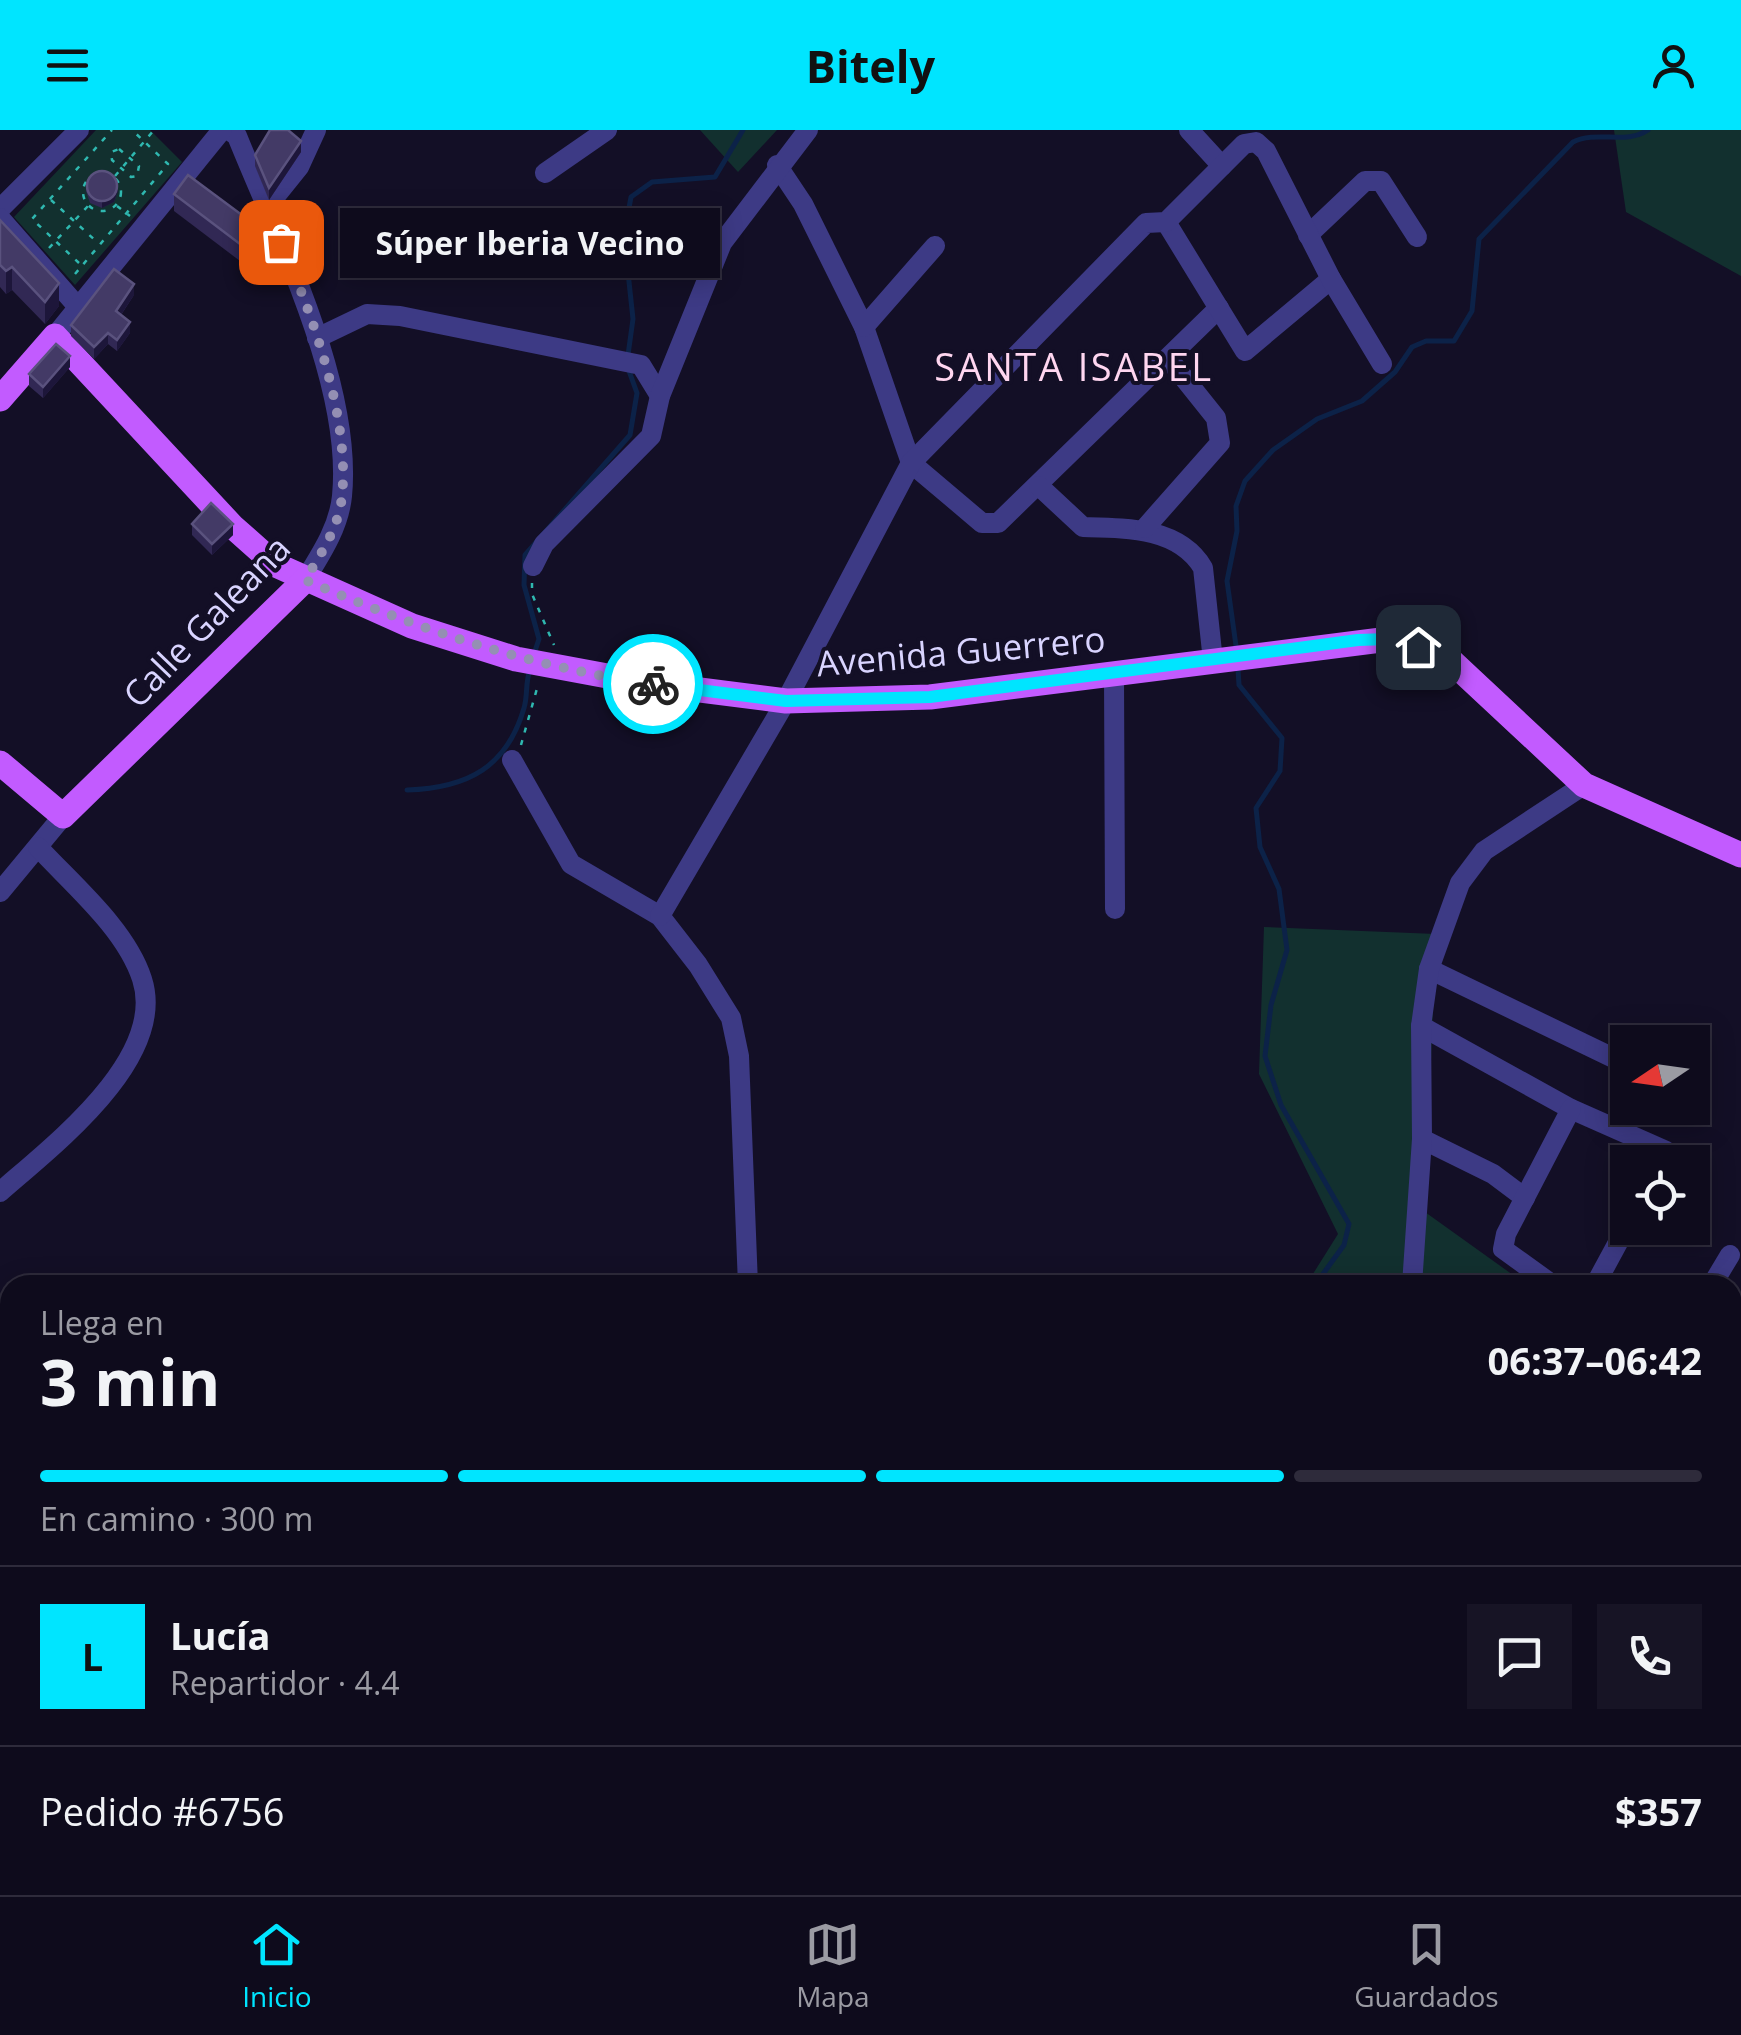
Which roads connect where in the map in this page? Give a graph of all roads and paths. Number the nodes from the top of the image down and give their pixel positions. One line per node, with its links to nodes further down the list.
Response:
1 (79, 130): 24 (street)
2 (112, 130): 10 (path)
3 (132, 130): 19 (path)
4 (154, 130): 17 (path)
5 (226, 130): 23 (street, Calle Galeana); 34 (street)
6 (316, 130): 23 (street)
7 (607, 130): 15 (street)
8 (808, 130): 12 (street)
9 (1189, 130): 13 (street)
10 (100, 143): 11 (path); 14 (path)
11 (112, 152): 16 (path); 16 (path)
12 (777, 165): 36 (street); 41 (street)
13 (1222, 166): 27 (street); 28 (street)
14 (77, 169): 18 (path); 20 (path)
15 (545, 173)
16 (137, 176): 19 (path)
17 (114, 177): 18 (path); 22 (path)
18 (88, 179): 21 (path)
19 (148, 187): 25 (path)
20 (50, 199): 30 (path); 30 (path)
21 (89, 205): 22 (path); 32 (path)
22 (116, 205): 25 (path)
23 (266, 208): 38 (street, Calle Galeana)
24 (0, 210)
25 (126, 212): 30 (path)
26 (0, 218): 32 (street)
27 (1166, 222): 35 (street); 43 (street)
28 (1308, 235): 29 (street); 33 (street)
29 (1417, 237)
30 (98, 243)
31 (935, 246): 36 (street)
32 (37, 260): 34 (street)
33 (1330, 280): 35 (street); 40 (street)
34 (78, 306): 37 (street)
35 (1218, 308): 39 (street)
36 (864, 327): 43 (street)
37 (56, 336): 42 (main road); 47 (main road, Avenida Guerrero)
38 (317, 338): 41 (street); 47 (street, Calle Galeana)
39 (1168, 358): 44 (street); 45 (street)
40 (1382, 364)
41 (660, 396): 46 (street)
42 (0, 399)
43 (911, 464): 44 (street); 51 (street)
44 (1039, 486): 45 (street)
45 (1145, 528): 48 (street)
46 (532, 566): 49 (path)
47 (305, 580): 49 (main road, Avenida Guerrero); 55 (main road, Calle Galeana)
48 (1220, 660): 50 (main road, Avenida Guerrero); 54 (main road, Avenida Guerrero)
49 (552, 666): 51 (main road, Avenida Guerrero); 52 (path)
50 (1114, 675): 51 (main road, Avenida Guerrero); 59 (street)
51 (786, 701): 60 (street)
52 (512, 760): 60 (street)
53 (0, 763): 55 (main road)
54 (1584, 785): 57 (main road, Avenida Guerrero); 61 (street)
55 (63, 816): 56 (street, Calle Galeana)
56 (38, 848): 58 (street, Calle Galeana); 67 (street)
57 (1741, 854)
58 (0, 892)
59 (1115, 909)
60 (660, 916): 71 (street)
61 (1429, 969): 62 (street); 63 (street)
62 (1420, 1026): 64 (street); 65 (street)
63 (1610, 1056)
64 (1571, 1110): 66 (street); 68 (street)
65 (1422, 1140): 68 (street); 72 (street)
66 (1650, 1145)
67 (0, 1192)
68 (1525, 1198): 73 (street)
69 (1617, 1245): 74 (street)
70 (1730, 1255): 75 (street)
71 (748, 1275)
72 (1413, 1275)
73 (1539, 1275)
74 (1600, 1275)
75 (1718, 1275)

